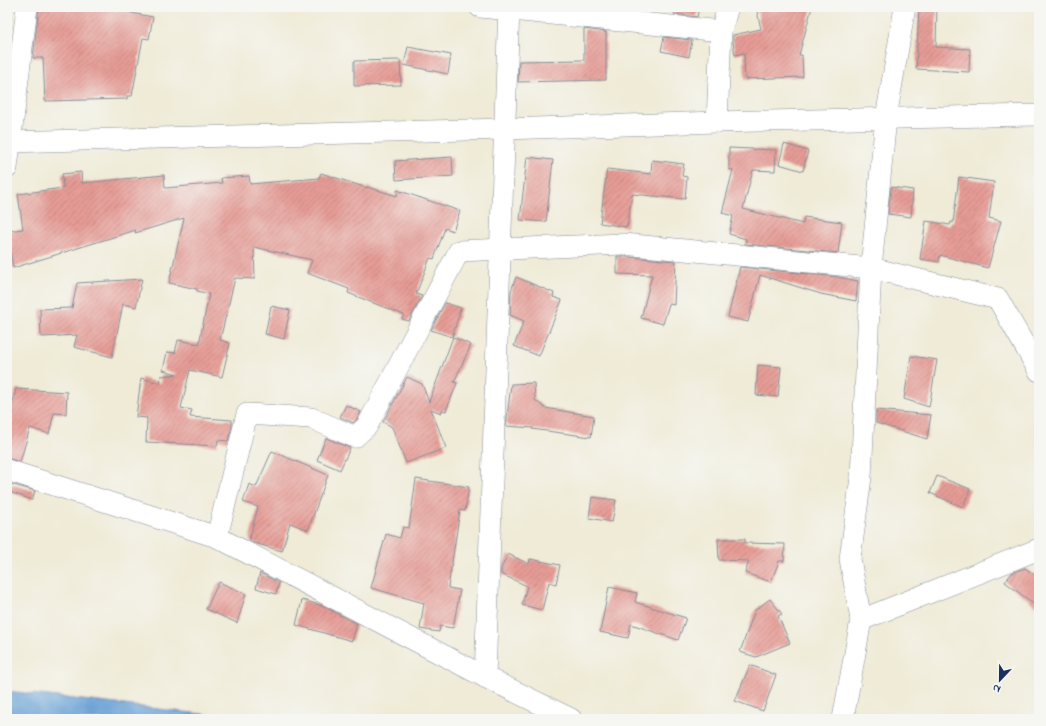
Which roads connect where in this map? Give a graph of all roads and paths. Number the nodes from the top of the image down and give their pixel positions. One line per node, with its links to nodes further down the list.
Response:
1 (27, 7): 11 (street)
2 (480, 7): 5 (street)
3 (728, 7): 6 (street)
4 (905, 7): 8 (street)
5 (508, 8): 6 (street); 10 (street)
6 (721, 31): 9 (street)
7 (1039, 115): 8 (street)
8 (886, 118): 9 (street); 14 (street)
9 (717, 122): 10 (street)
10 (504, 129): 11 (street); 13 (street)
11 (9, 142): 12 (street)
12 (7, 168)
13 (500, 250): 14 (street); 17 (street); 20 (street)
14 (871, 268): 15 (street); 19 (street)
15 (1039, 371)
16 (7, 470): 17 (street)
17 (217, 537): 20 (street)
18 (1039, 549): 19 (street)
19 (861, 620): 22 (street)
20 (485, 677): 21 (street)
21 (571, 719)
22 (843, 719)

